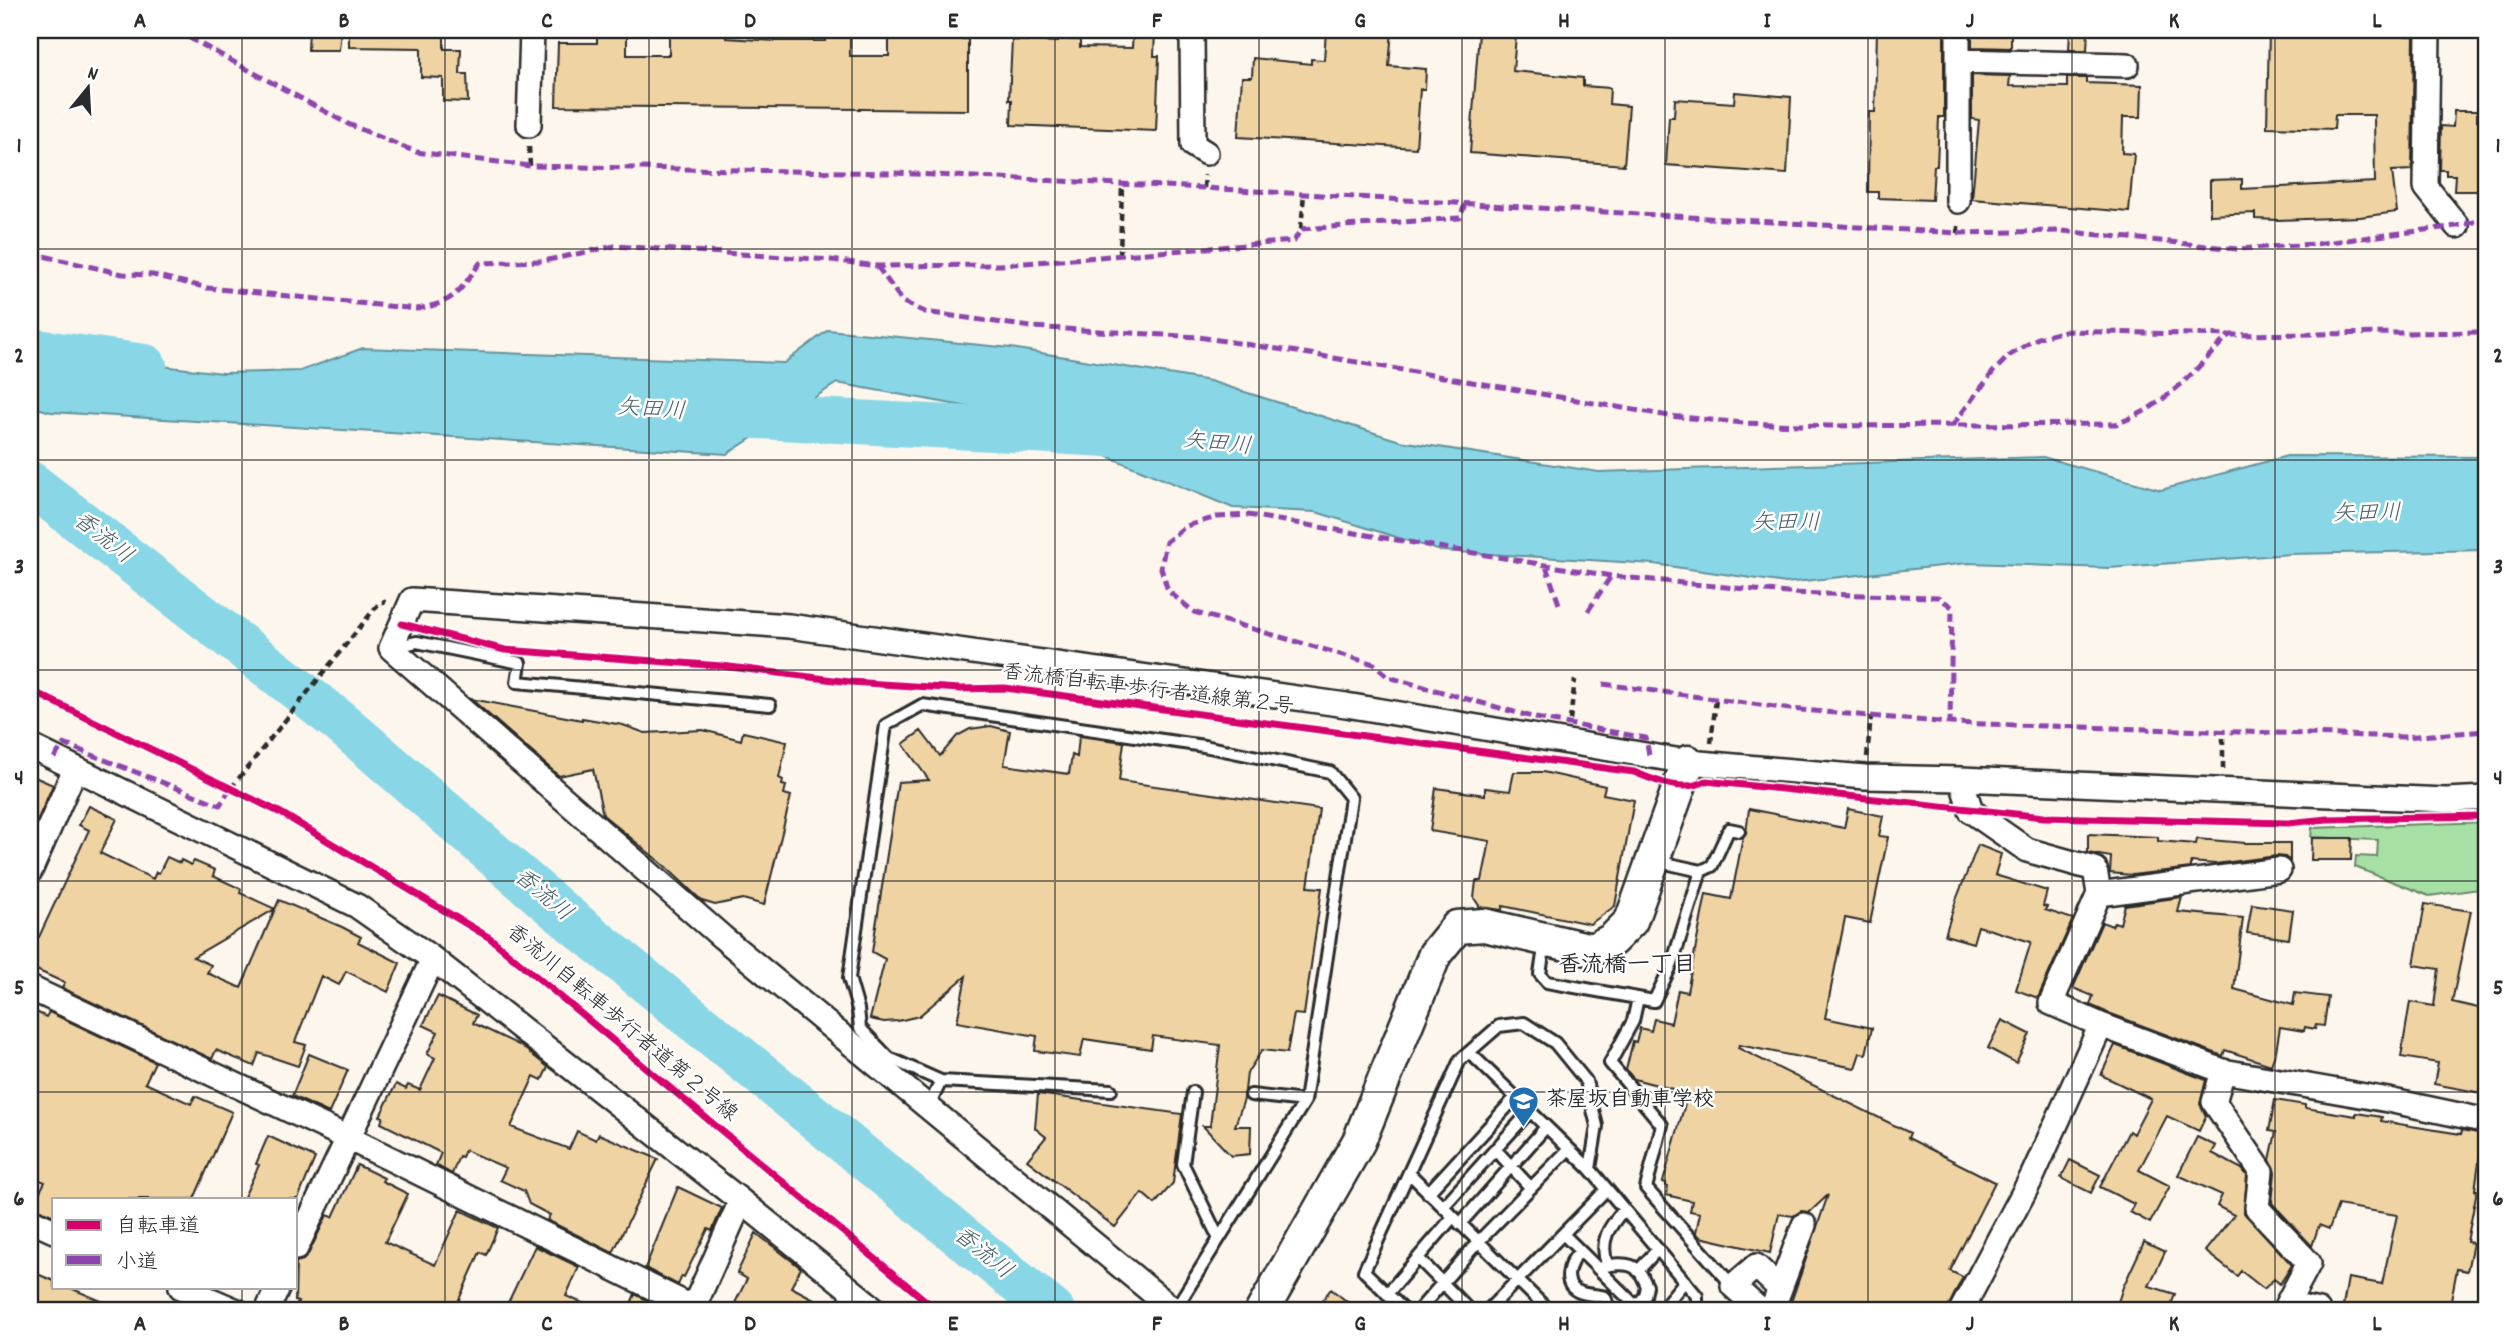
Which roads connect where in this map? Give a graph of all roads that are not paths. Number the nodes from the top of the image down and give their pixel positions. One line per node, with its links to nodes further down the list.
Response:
1 (532, 30): 7 (street)
2 (1192, 30): 8 (street)
3 (1958, 30): 5 (street)
4 (2428, 30): 10 (street)
5 (1958, 61): 6 (street); 9 (street)
6 (2127, 65)
7 (529, 125)
8 (1206, 153)
9 (1958, 201)
10 (2457, 226)
11 (391, 648): 12 (lane); 14 (street); 37 (street)
12 (770, 705)
13 (30, 746): 15 (street)
14 (1699, 763): 16 (street); 19 (street)
15 (75, 769): 22 (street); 25 (street)
16 (1961, 779): 17 (street); 23 (street)
17 (2487, 798)
18 (1739, 831): 21 (lane)
19 (1653, 860): 21 (lane); 24 (street)
20 (2279, 870): 23 (street)
21 (1701, 871): 27 (lane)
22 (30, 872)
23 (2099, 894): 28 (street)
24 (1546, 939): 27 (lane); 82 (street)
25 (433, 959): 41 (street); 50 (street)
26 (30, 989): 41 (street)
27 (1637, 998): 69 (lane)
28 (2101, 1025): 30 (street); 93 (street)
29 (1469, 1052): 35 (lane); 45 (lane); 46 (lane)
30 (2223, 1071): 39 (street); 94 (street)
31 (941, 1081): 32 (lane); 36 (lane); 37 (lane)
32 (1111, 1090)
33 (1192, 1092): 58 (lane)
34 (1251, 1095): 36 (lane)
35 (1516, 1097): 38 (lane); 49 (lane)
36 (1305, 1101): 58 (lane)
37 (928, 1108): 81 (street)
38 (1530, 1111): 40 (lane); 42 (lane)
39 (2487, 1121)
40 (1546, 1127): 43 (lane); 44 (lane)
41 (346, 1138): 60 (street); 76 (street)
42 (1495, 1149): 44 (lane); 51 (lane)
43 (1569, 1149): 45 (lane); 47 (lane)
44 (1511, 1166): 47 (lane); 54 (lane)
45 (1590, 1169): 48 (lane)
46 (1409, 1173): 49 (lane); 74 (lane)
47 (1531, 1188): 59 (lane)
48 (1607, 1189): 52 (lane); 57 (lane)
49 (1429, 1193): 51 (lane)
50 (741, 1201): 76 (street); 80 (street)
51 (1443, 1207): 54 (lane)
52 (1624, 1209): 61 (lane); 64 (lane)
53 (30, 1220): 56 (street)
54 (1457, 1221): 59 (lane); 63 (lane)
55 (1804, 1226): 73 (street)
56 (52, 1230)
57 (1563, 1234): 62 (lane); 66 (lane)
58 (1219, 1239): 81 (lane)
59 (1478, 1242): 66 (lane); 68 (lane)
60 (298, 1244)
61 (1658, 1249): 65 (lane); 67 (lane)
62 (1580, 1251): 64 (lane); 75 (lane)
63 (1418, 1258): 68 (lane); 74 (lane)
64 (1603, 1266): 65 (lane); 70 (lane)
65 (1638, 1270): 77 (lane)
66 (1518, 1281): 86 (lane); 87 (lane)
67 (1685, 1281): 89 (lane); 90 (lane)
68 (1444, 1284): 84 (lane); 85 (lane)
69 (1733, 1286): 73 (street); 91 (street)
70 (1616, 1287): 75 (lane); 77 (lane)
71 (183, 1288): 78 (street)
72 (278, 1288): 79 (street)
73 (1780, 1289): 92 (street)
74 (1387, 1294): 83 (lane)
75 (1605, 1297): 88 (lane)
76 (693, 1310)
77 (1636, 1310)
78 (237, 1311)
79 (267, 1311)
80 (877, 1311)
81 (1175, 1311)
82 (1262, 1311)
83 (1405, 1311)
84 (1418, 1311)
85 (1470, 1311)
86 (1487, 1311)
87 (1549, 1311)
88 (1610, 1311)
89 (1660, 1311)
90 (1697, 1311)
91 (1761, 1311)
92 (1772, 1311)
93 (1961, 1311)
94 (2318, 1311)

